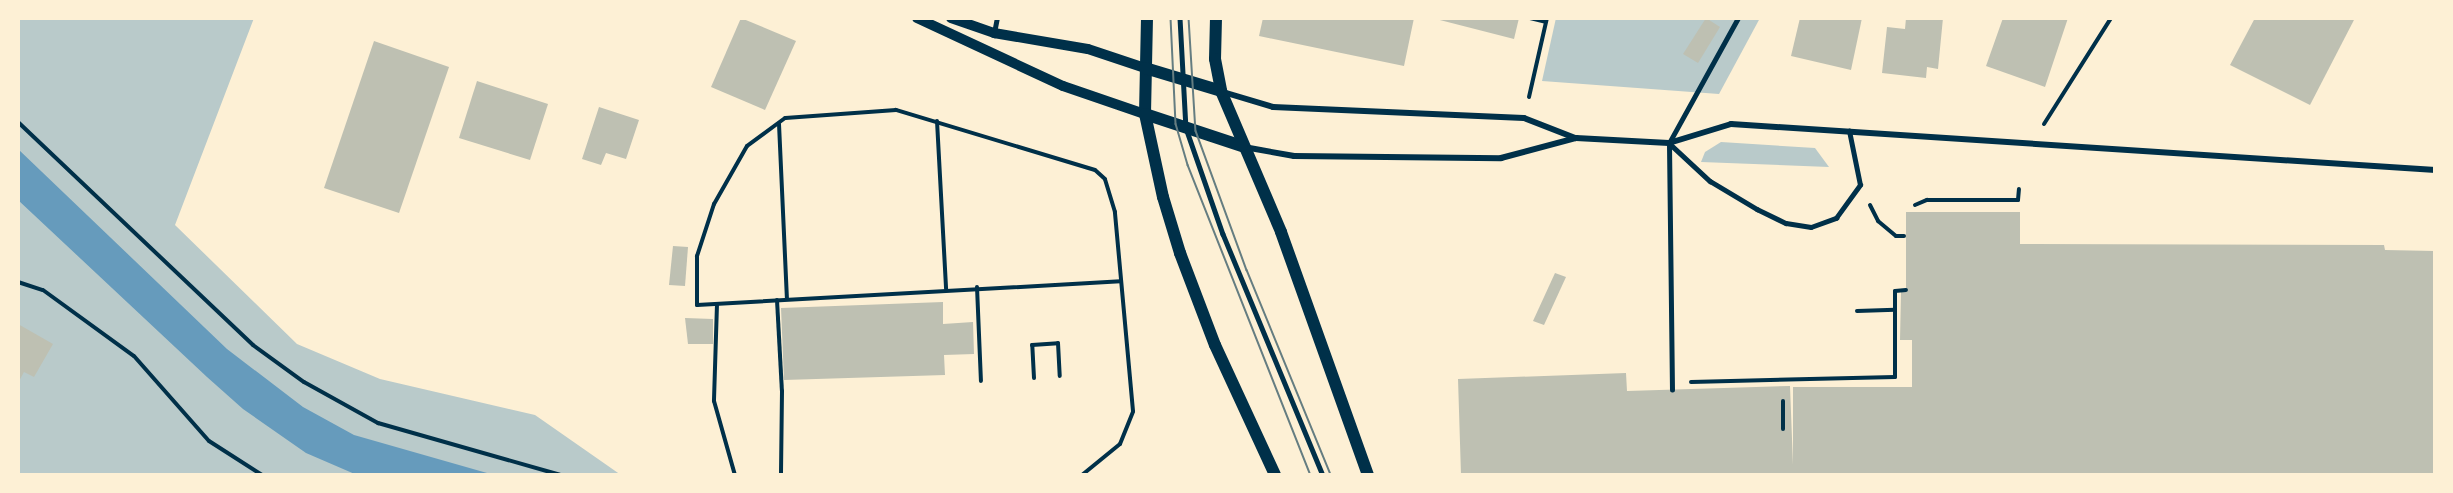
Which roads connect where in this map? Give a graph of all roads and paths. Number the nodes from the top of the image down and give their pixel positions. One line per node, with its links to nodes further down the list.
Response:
1 (916, 18): 15 (street)
2 (951, 18): 11 (street)
3 (997, 18): 11 (lane)
4 (1147, 18): 12 (main road)
5 (1180, 18): 13 (lane)
6 (1216, 18): 14 (main road)
7 (1530, 18): 10 (path)
8 (1738, 18): 24 (lane)
9 (2111, 18): 23 (path)
10 (1546, 20): 16 (path)
11 (994, 33): 12 (street)
12 (1145, 68): 13 (main road); 15 (main road)
13 (1182, 80): 14 (main road); 20 (lane)
14 (1221, 92): 16 (street); 25 (main road)
15 (1145, 114): 20 (main road); 57 (main road)
16 (1524, 118): 22 (street)
17 (937, 121): 19 (path); 31 (path); 34 (path)
18 (18, 122): 53 (path)
19 (778, 123): 36 (path); 38 (path)
20 (1186, 128): 25 (main road); 58 (lane)
21 (1849, 131): 23 (street); 24 (street); 27 (lane)
22 (1576, 138): 24 (street); 25 (street)
23 (2032, 142): 26 (street)
24 (1669, 143): 27 (lane); 48 (lane)
25 (1242, 146): 59 (main road)
26 (2435, 170)
27 (1860, 185): 30 (path)
28 (2019, 189): 29 (path)
29 (1915, 205)
30 (1904, 237)
31 (1120, 281): 33 (path); 56 (path)
32 (18, 282): 52 (path)
33 (977, 287): 34 (path); 44 (path)
34 (946, 289): 36 (path)
35 (1906, 290): 39 (path)
36 (787, 299): 37 (path)
37 (777, 300): 38 (path); 55 (path)
38 (717, 304): 54 (path)
39 (1895, 310): 40 (path); 41 (path)
40 (1857, 311)
41 (1895, 324): 42 (path); 48 (path)
42 (1901, 324)
43 (973, 338): 44 (path)
44 (979, 338): 47 (path)
45 (1060, 376): 46 (path)
46 (1034, 378)
47 (981, 381)
48 (1672, 383): 49 (lane)
49 (1672, 390)
50 (1783, 401): 51 (path)
51 (1783, 429)
52 (262, 475)
53 (560, 475)
54 (735, 475)
55 (781, 475)
56 (1082, 475)
57 (1275, 475)
58 (1323, 475)
59 (1368, 475)

